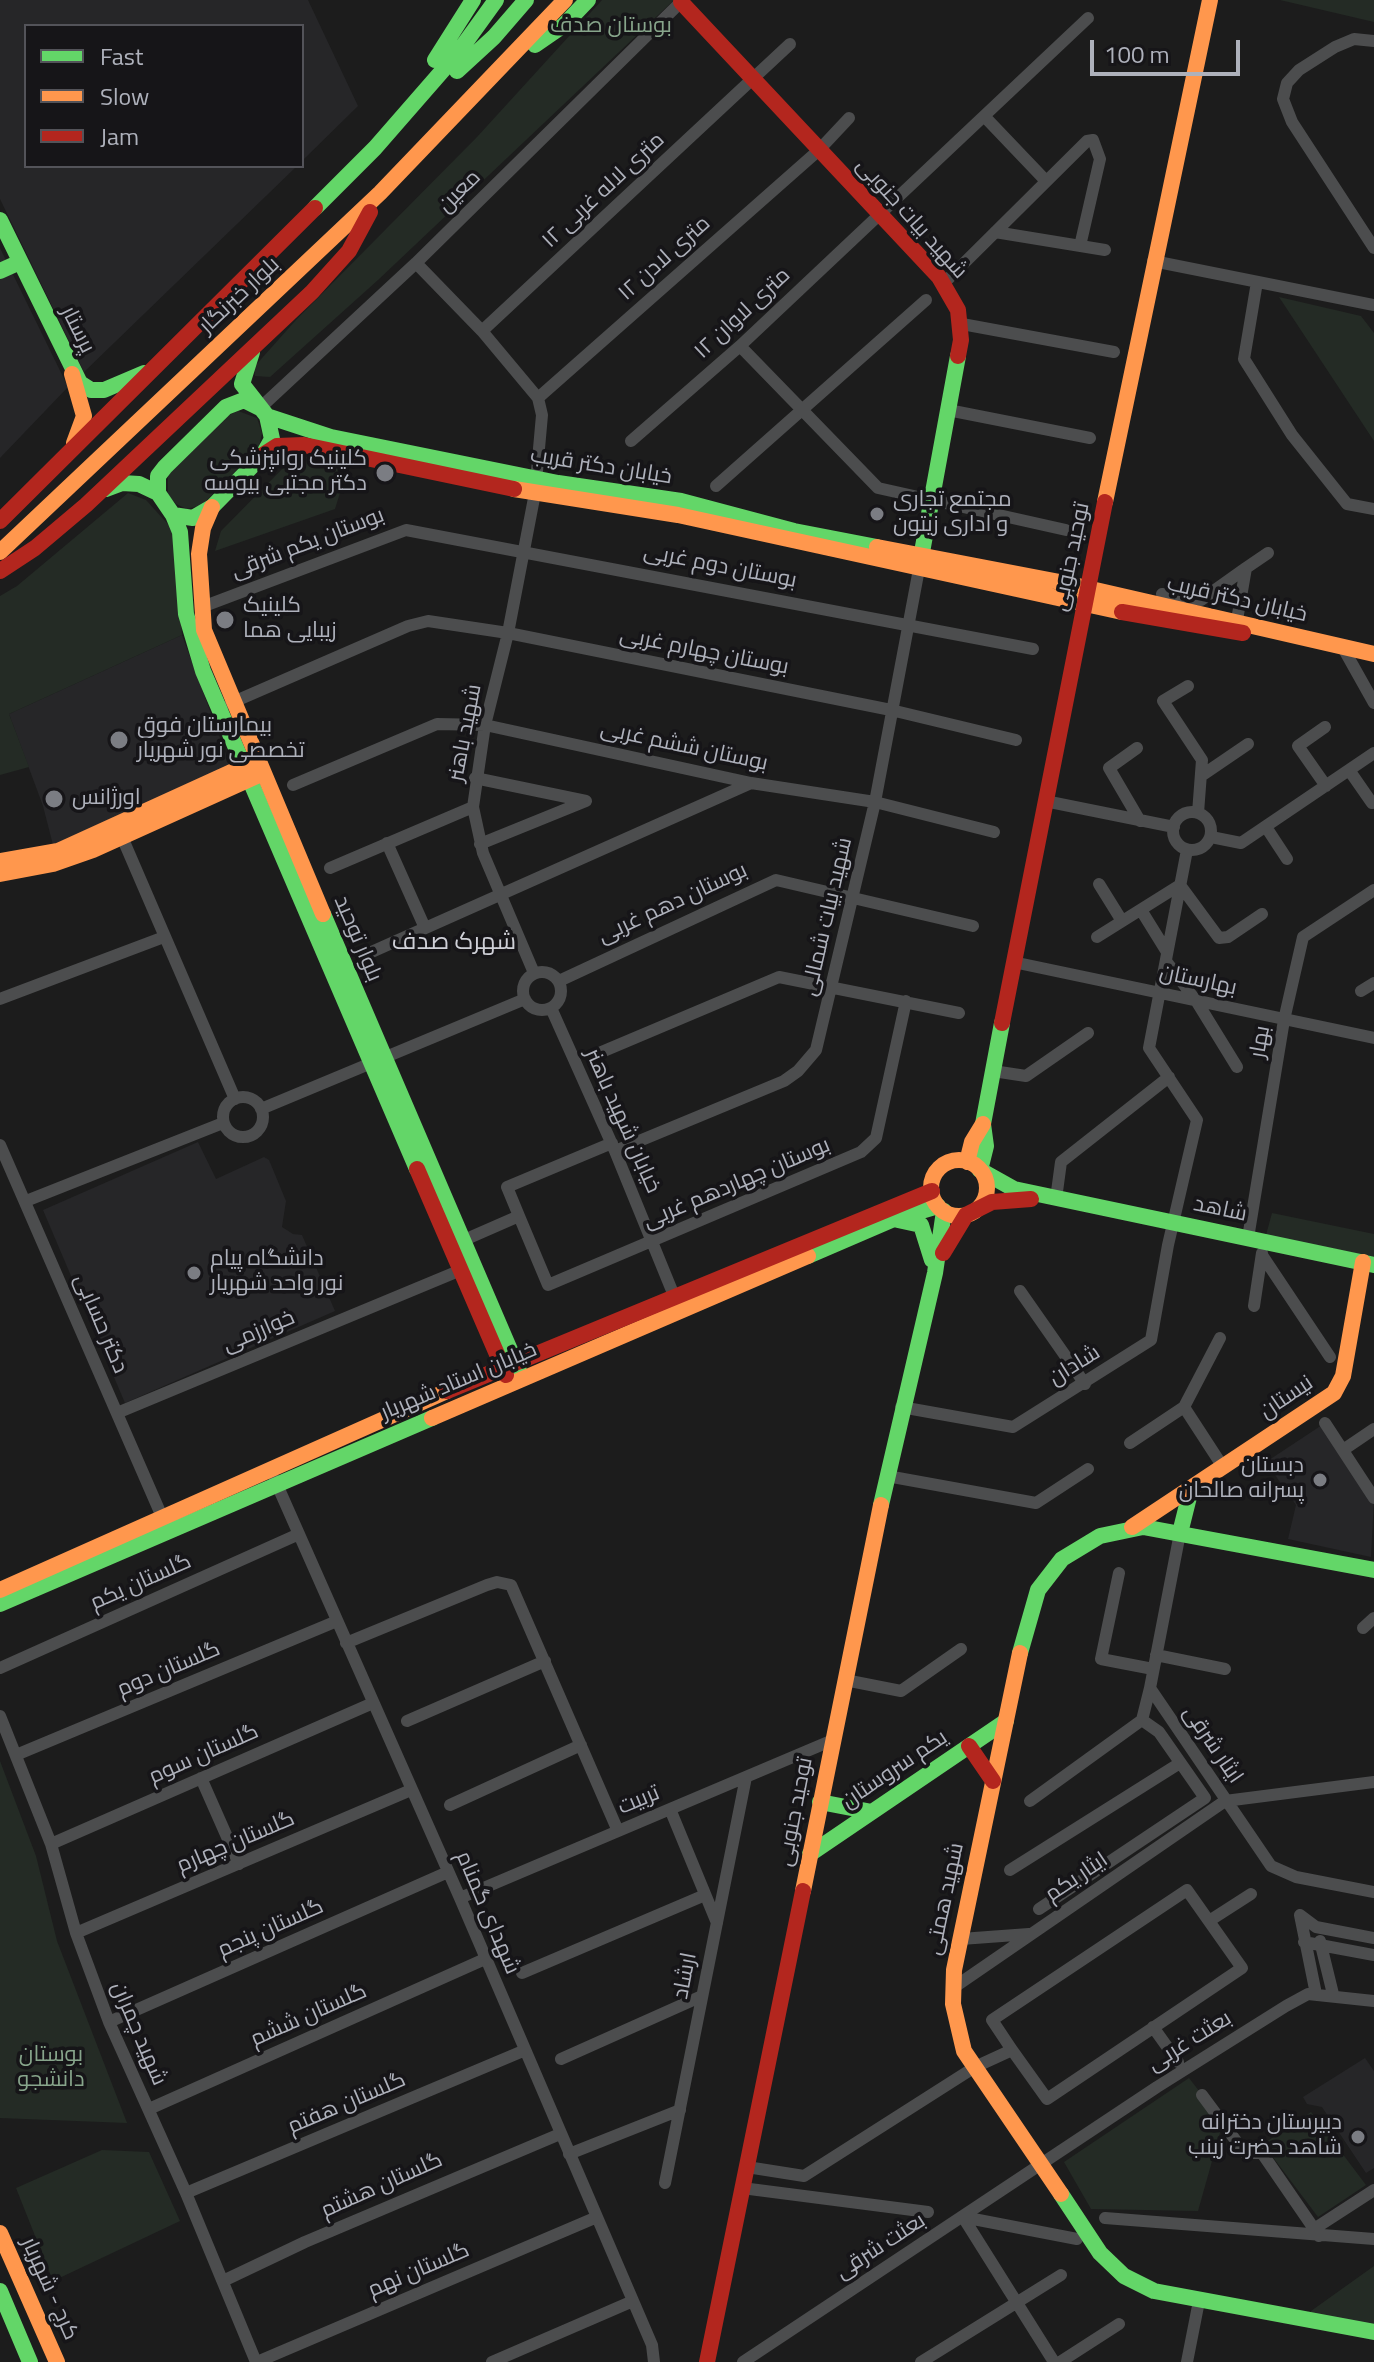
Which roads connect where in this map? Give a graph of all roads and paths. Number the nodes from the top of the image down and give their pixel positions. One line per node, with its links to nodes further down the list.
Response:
1 (473, 0): 16 (main road)
2 (496, 0): 13 (main road)
3 (526, 0): 13 (main road)
4 (565, 0): 11 (main road)
5 (588, 0): 11 (main road)
6 (1210, 0): 26 (main road, توحید جنوبی)
7 (682, 1): 12 (main road, شهید بیات جنوبی); 28 (street, معین)
8 (1088, 18): 14 (street, ۱۲ متری لاوان)
9 (1374, 41): 24 (street)
10 (790, 44): 12 (street, ۱۲ متری لاله غربی)
11 (505, 66): 19 (main road, بلوار خبرنگار)
12 (753, 80): 17 (main road, شهید بیات جنوبی); 35 (street, ۱۲ متری لاله غربی)
13 (404, 115): 16 (main road, بلوار خبرنگار)
14 (984, 116): 18 (street); 20 (street, ۱۲ متری لاوان)
15 (849, 118): 17 (street, ۱۲ متری لادن)
16 (375, 148): 40 (main road, بلوار خبرنگار)
17 (819, 150): 20 (main road, شهید بیات جنوبی); 41 (street, ۱۲ متری لادن)
18 (1046, 181): 22 (street); 23 (street)
19 (380, 193): 37 (main road); 60 (main road, بلوار خبرنگار)
20 (879, 214): 31 (main road, شهید بیات جنوبی); 36 (street, ۱۲ متری لاوان)
21 (0, 220): 27 (main road, پرستار)
22 (995, 232): 23 (street); 31 (street)
23 (1080, 246): 25 (street)
24 (1374, 248)
25 (1105, 250)
26 (1153, 261): 30 (street); 66 (main road, توحید جنوبی)
27 (20, 262): 29 (main road); 39 (main road, پرستار)
28 (416, 263): 35 (street); 44 (street, معین)
29 (0, 271)
30 (1257, 282): 33 (street); 55 (street)
31 (943, 284): 34 (main road, شهید بیات جنوبی)
32 (926, 300): 43 (street)
33 (1374, 305)
34 (962, 324): 38 (street); 42 (main road)
35 (482, 331): 41 (street)
36 (740, 346): 43 (street); 46 (street, ۱۲ متری لاوان)
37 (253, 349): 44 (main road); 53 (main road)
38 (1114, 352)
39 (71, 368): 40 (main road, پرستار); 48 (main road)
40 (157, 368): 48 (main road, بلوار خبرنگار)
41 (538, 398): 49 (street, شهید باهنر)
42 (948, 410): 45 (street); 52 (main road)
43 (802, 411): 50 (street); 52 (street)
44 (264, 412): 47 (main road); 49 (main road, خیابان دکتر قریب); 51 (main road, خیابان دکتر قریب)
45 (1090, 438)
46 (631, 441)
47 (263, 455): 49 (main road, خیابان دکتر قریب); 54 (main road)
48 (67, 457): 57 (main road, بلوار خبرنگار)
49 (536, 486): 59 (street, شهید باهنر); 62 (main road, خیابان دکتر قریب)
50 (716, 486)
51 (158, 493): 53 (main road); 56 (main road)
52 (932, 499): 58 (street); 62 (main road)
53 (86, 505): 64 (main road)
54 (212, 507): 56 (main road); 67 (main road, بلوار توحید)
55 (1374, 509)
56 (173, 515): 85 (main road, بلوار توحید)
57 (0, 521)
58 (1066, 530)
59 (524, 550): 67 (street, بوستان یکم شرقی); 69 (street, بوستان دوم غربی); 70 (street, شهید باهنر)
60 (0, 552)
61 (1268, 553): 63 (street)
62 (920, 562): 66 (main road, خیابان دکتر قریب); 69 (street, شهید بیات شمالی)
63 (1246, 568): 65 (street); 68 (street)
64 (0, 571)
65 (1162, 594)
66 (1086, 597): 68 (main road, خیابان دکتر قریب); 71 (main road, خیابان دکتر قریب); 93 (main road, توحید جنوبی)
67 (202, 607): 76 (main road, بلوار توحید)
68 (1237, 620): 71 (main road, خیابان دکتر قریب)
69 (907, 623): 73 (street, بوستان دوم غربی); 78 (street, شهید بیات شمالی)
70 (508, 633): 76 (street, بوستان چهارم غربی); 78 (street, بوستان چهارم غربی); 79 (street, شهید باهنر)
71 (1324, 643): 72 (main road)
72 (1342, 646): 74 (main road); 77 (street)
73 (1033, 649)
74 (1374, 654)
75 (1188, 686): 87 (street)
76 (231, 703): 85 (main road, بلوار توحید)
77 (1374, 703)
78 (891, 710): 81 (street, بوستان چهارم غربی); 94 (street, شهید بیات شمالی)
79 (485, 725): 88 (street, شهید باهنر); 90 (street, بوستان ششم غربی); 91 (street, بوستان ششم غربی)
80 (1325, 727): 92 (street)
81 (1016, 740)
82 (1248, 744): 87 (street)
83 (1137, 748): 98 (street)
84 (1374, 753): 86 (street)
85 (253, 770): 89 (main road); 142 (main road, بلوار توحید)
86 (1349, 770): 92 (street); 95 (street)
87 (1201, 776): 97 (street)
88 (475, 778): 96 (street, شهید باهنر); 105 (street)
89 (229, 781): 102 (main road); 108 (main road)
90 (751, 783): 94 (street, بوستان ششم غربی); 114 (street)
91 (293, 785)
92 (1326, 786): 100 (street)
93 (1045, 801): 98 (street); 125 (main road, توحید جنوبی)
94 (875, 802): 101 (street, بوستان ششم غربی); 115 (street, شهید بیات شمالی)
95 (1372, 803)
96 (473, 807): 104 (street); 105 (street, شهید باهنر)
97 (1198, 813): 99 (street); 103 (street)
98 (1140, 821): 99 (street)
99 (1174, 827): 106 (street)
100 (1266, 827): 103 (street); 107 (street)
101 (994, 832)
102 (122, 837): 110 (main road); 121 (street)
103 (1211, 837): 106 (street)
104 (387, 843): 109 (street); 120 (street)
105 (480, 844): 114 (street, شهید باهنر)
106 (1187, 850): 112 (street, شادان)
107 (1287, 859)
108 (0, 861)
109 (330, 868)
110 (0, 874)
111 (1099, 884): 118 (street)
112 (1180, 885): 116 (street); 117 (street); 124 (street, شادان)
113 (1374, 890): 138 (street, بهار)
114 (502, 894): 120 (street); 126 (street, شهید باهنر)
115 (854, 898): 119 (street, بوستان دهم غربی); 127 (street, بوستان دهم غربی); 129 (street, شهید بیات شمالی)
116 (1141, 910): 118 (street); 124 (street)
117 (1262, 914)
118 (1122, 921): 122 (street)
119 (973, 926)
120 (425, 928): 123 (street)
121 (164, 937): 132 (street); 146 (street)
122 (1097, 937)
123 (367, 954)
124 (1166, 957): 131 (street, شادان); 135 (street)
125 (1013, 962): 131 (street, بهارستان); 144 (main road, توحید جنوبی)
126 (534, 973): 127 (street); 133 (street)
127 (559, 981): 136 (street)
128 (1374, 983): 130 (street)
129 (833, 985): 134 (street); 141 (street); 150 (street, شهید بیات شمالی)
130 (1361, 991)
131 (1160, 993): 135 (street, بهارستان); 145 (street, شادان)
132 (0, 999)
133 (525, 999): 136 (street); 142 (street)
134 (906, 1001): 137 (street); 160 (street, بوستان چهاردهم غربی)
135 (1197, 1002): 138 (street, بهارستان); 143 (street)
136 (551, 1008): 150 (street, خیابان شهید باهنر)
137 (959, 1013)
138 (1284, 1020): 140 (street, بهارستان); 162 (street, بهار)
139 (1088, 1033): 144 (street)
140 (1374, 1038)
141 (592, 1056)
142 (378, 1062): 147 (street); 161 (main road, بلوار توحید)
143 (1237, 1067)
144 (993, 1071): 151 (main road, توحید جنوبی)
145 (1169, 1077): 153 (street); 159 (street, شادان)
146 (235, 1099): 147 (street); 148 (street)
147 (261, 1109): 148 (street)
148 (223, 1123): 154 (street)
149 (0, 1145): 154 (street, دکتر حسابی)
150 (614, 1147): 152 (street, شهید بیات شمالی); 160 (street, خیابان شهید باهنر)
151 (974, 1166): 153 (main road); 155 (main road); 156 (main road)
152 (507, 1187): 157 (street, بوستان چهاردهم غربی)
153 (1056, 1199): 156 (main road); 159 (main road, شاهد)
154 (26, 1201): 179 (street, دکتر حسابی)
155 (938, 1203): 156 (main road); 158 (main road, خیابان استاد شهریار); 165 (main road, توحید جنوبی); 166 (main road, خیابان استاد شهریار)
156 (972, 1212): 165 (main road, توحید جنوبی)
157 (519, 1216): 160 (street, بوستان چهاردهم غربی); 161 (street)
158 (894, 1219): 165 (main road); 169 (main road, خیابان استاد شهریار)
159 (1174, 1223): 162 (main road, شاهد); 176 (street, شادان)
160 (653, 1242): 168 (street, خیابان شهید باهنر)
161 (456, 1244): 164 (main road, بلوار توحید); 174 (main road, بلوار توحید)
162 (1258, 1245): 163 (main road, شاهد); 170 (street, بهار); 173 (street)
163 (1369, 1264): 184 (main road, نيستان)
164 (461, 1270): 174 (main road, بلوار توحید); 179 (street, خوارزمی)
165 (935, 1273): 177 (main road, توحید جنوبی)
166 (697, 1285): 168 (main road, خیابان استاد شهریار); 169 (main road)
167 (1020, 1291): 176 (street)
168 (676, 1302): 169 (main road, خیابان استاد شهریار); 171 (main road, خیابان استاد شهریار)
169 (698, 1303)
170 (1254, 1306)
171 (657, 1312): 174 (main road, خیابان استاد شهریار); 175 (main road, خیابان استاد شهریار)
172 (1220, 1338): 178 (street)
173 (1330, 1357)
174 (508, 1364): 175 (main road, بلوار توحید); 187 (main road, خیابان استاد شهریار)
175 (516, 1382): 187 (main road, خیابان استاد شهریار)
176 (1085, 1384): 177 (street, شادان)
177 (901, 1407): 186 (main road, توحید جنوبی)
178 (1184, 1407): 182 (street); 184 (street)
179 (117, 1413): 190 (street, دکتر حسابی)
180 (1325, 1423): 183 (street)
181 (1374, 1429): 183 (street)
182 (1130, 1443)
183 (1343, 1450): 189 (street)
184 (1223, 1467): 188 (main road, نيستان)
185 (1088, 1469): 186 (street)
186 (887, 1476): 208 (main road, توحید جنوبی)
187 (274, 1478): 190 (main road, خیابان استاد شهریار); 193 (street, شهدای گمنام); 197 (main road, خیابان استاد شهریار)
188 (1191, 1489): 191 (main road, نيستان); 192 (main road)
189 (1374, 1498)
190 (163, 1519): 196 (main road, خیابان استاد شهریار)
191 (1132, 1527): 192 (main road, شهید همتی); 214 (main road, شهید همتی)
192 (1180, 1533): 194 (main road, شهید همتی); 203 (street)
193 (299, 1534): 199 (street, شهدای گمنام); 205 (street, گلستان یکم)
194 (1374, 1570)
195 (1119, 1573): 206 (street)
196 (0, 1590)
197 (0, 1604)
198 (1374, 1618): 200 (street)
199 (337, 1621): 201 (street, شهدای گمنام); 218 (street, گلستان دوم)
200 (1363, 1628)
201 (346, 1643): 204 (street); 210 (street, شهدای گمنام)
202 (961, 1649): 208 (street)
203 (1156, 1655): 206 (street); 207 (street)
204 (545, 1661): 213 (street); 216 (street)
205 (0, 1668)
206 (1153, 1669): 209 (street)
207 (1225, 1669)
208 (845, 1680): 215 (main road, توحید جنوبی)
209 (1150, 1688): 212 (street); 226 (street, ایثار شرقی)
210 (373, 1703): 221 (street, گلستان سوم); 224 (street, شهدای گمنام)
211 (0, 1716): 218 (street, شهید چمران)
212 (1142, 1720): 219 (street); 225 (street)
213 (407, 1721)
214 (1006, 1721): 217 (main road, یکم سروستان); 222 (main road, شهید همتی)
215 (833, 1740): 220 (street, تربیت); 227 (main road, توحید جنوبی)
216 (581, 1745): 228 (street); 231 (street)
217 (969, 1746): 222 (main road); 230 (main road, یکم سروستان)
218 (16, 1755): 232 (street, شهید چمران)
219 (1180, 1763): 235 (street); 241 (street)
220 (746, 1777): 229 (street, تربیت); 243 (street, ارشاد)
221 (201, 1778): 232 (street, گلستان سوم); 234 (street)
222 (993, 1781): 248 (main road, شهید همتی)
223 (1374, 1782): 226 (street)
224 (411, 1790): 234 (street, گلستان چهارم); 236 (street, شهدای گمنام)
225 (1030, 1801)
226 (1225, 1801): 237 (street, ایثار شرقی); 246 (street, ایثار یکم)
227 (820, 1802): 230 (main road); 233 (main road, توحید جنوبی)
228 (450, 1805)
229 (670, 1809): 231 (street, تربیت); 239 (street)
230 (872, 1812): 233 (main road, یکم سروستان)
231 (618, 1831): 240 (street, تربیت)
232 (51, 1844): 245 (street, شهید چمران)
233 (810, 1854): 272 (main road, توحید جنوبی)
234 (239, 1864): 245 (street, گلستان چهارم)
235 (1010, 1870)
236 (448, 1872): 240 (street, شهدای گمنام); 259 (street, گلستان پنجم)
237 (1374, 1892)
238 (1251, 1894): 242 (street)
239 (705, 1895): 243 (street); 253 (street)
240 (460, 1898): 252 (street, شهدای گمنام)
241 (1039, 1909)
242 (1209, 1921): 260 (street); 261 (street)
243 (717, 1923): 257 (street, ارشاد)
244 (1316, 1927): 247 (street); 249 (street); 250 (street)
245 (76, 1933): 259 (street, شهید چمران)
246 (1033, 1933): 248 (street); 254 (street, ایثار یکم)
247 (1374, 1938)
248 (961, 1939): 254 (main road, شهید همتی)
249 (1304, 1942): 250 (street); 255 (street)
250 (1322, 1945): 251 (street); 256 (street)
251 (1374, 1955)
252 (485, 1959): 262 (street, شهدای گمنام); 267 (street, گلستان ششم)
253 (522, 1973)
254 (953, 1988): 265 (main road, شهید همتی)
255 (1316, 1994): 256 (street, بعثت غربی); 271 (street, بعثت غربی)
256 (1333, 1994): 258 (street, بعثت غربی)
257 (702, 1996): 263 (street); 268 (street, ارشاد)
258 (1374, 2001)
259 (109, 2022): 267 (street, شهید چمران)
260 (1153, 2027): 261 (street); 264 (street)
261 (1012, 2050): 265 (street)
262 (523, 2051): 269 (street, شهدای گمنام); 276 (street, گلستان هفتم)
263 (561, 2059)
264 (1178, 2062)
265 (975, 2067): 271 (main road, شهید همتی); 272 (street)
266 (1202, 2095): 282 (street)
267 (149, 2109): 276 (street, شهید چمران)
268 (680, 2110): 270 (street); 273 (street, ارشاد)
269 (560, 2134): 270 (street, شهدای گمنام); 286 (street, گلستان هشتم)
270 (569, 2154): 278 (street, شهدای گمنام)
271 (1041, 2165): 279 (street, بعثت شرقی); 289 (main road, شهید همتی)
272 (747, 2167): 274 (main road, توحید جنوبی)
273 (665, 2183)
274 (742, 2188): 277 (street); 298 (main road, توحید جنوبی)
275 (1374, 2190): 282 (street)
276 (186, 2193): 286 (street, شهید چمران)
277 (928, 2212)
278 (597, 2217): 288 (street, شهدای گمنام); 295 (street, گلستان نهم)
279 (963, 2217): 283 (street); 290 (street); 299 (street, بعثت شرقی)
280 (1105, 2218): 282 (street)
281 (0, 2233): 294 (main road, کرج - شهریار)
282 (1317, 2233): 284 (street)
283 (1077, 2239)
284 (1374, 2239)
285 (1061, 2275): 290 (street)
286 (223, 2281): 295 (street, شهید چمران)
287 (0, 2291): 293 (main road)
288 (633, 2301): 296 (street); 297 (street, شهدای گمنام)
289 (1199, 2301): 292 (main road, شهید همتی); 303 (street)
290 (1017, 2302): 300 (street); 301 (street)
291 (1119, 2324): 302 (street)
292 (1374, 2332)
293 (30, 2362)
294 (57, 2362)
295 (256, 2362)
296 (492, 2362)
297 (654, 2362)
298 (707, 2362)
299 (743, 2362)
300 (921, 2362)
301 (1054, 2362)
302 (1060, 2362)
303 (1187, 2362)

